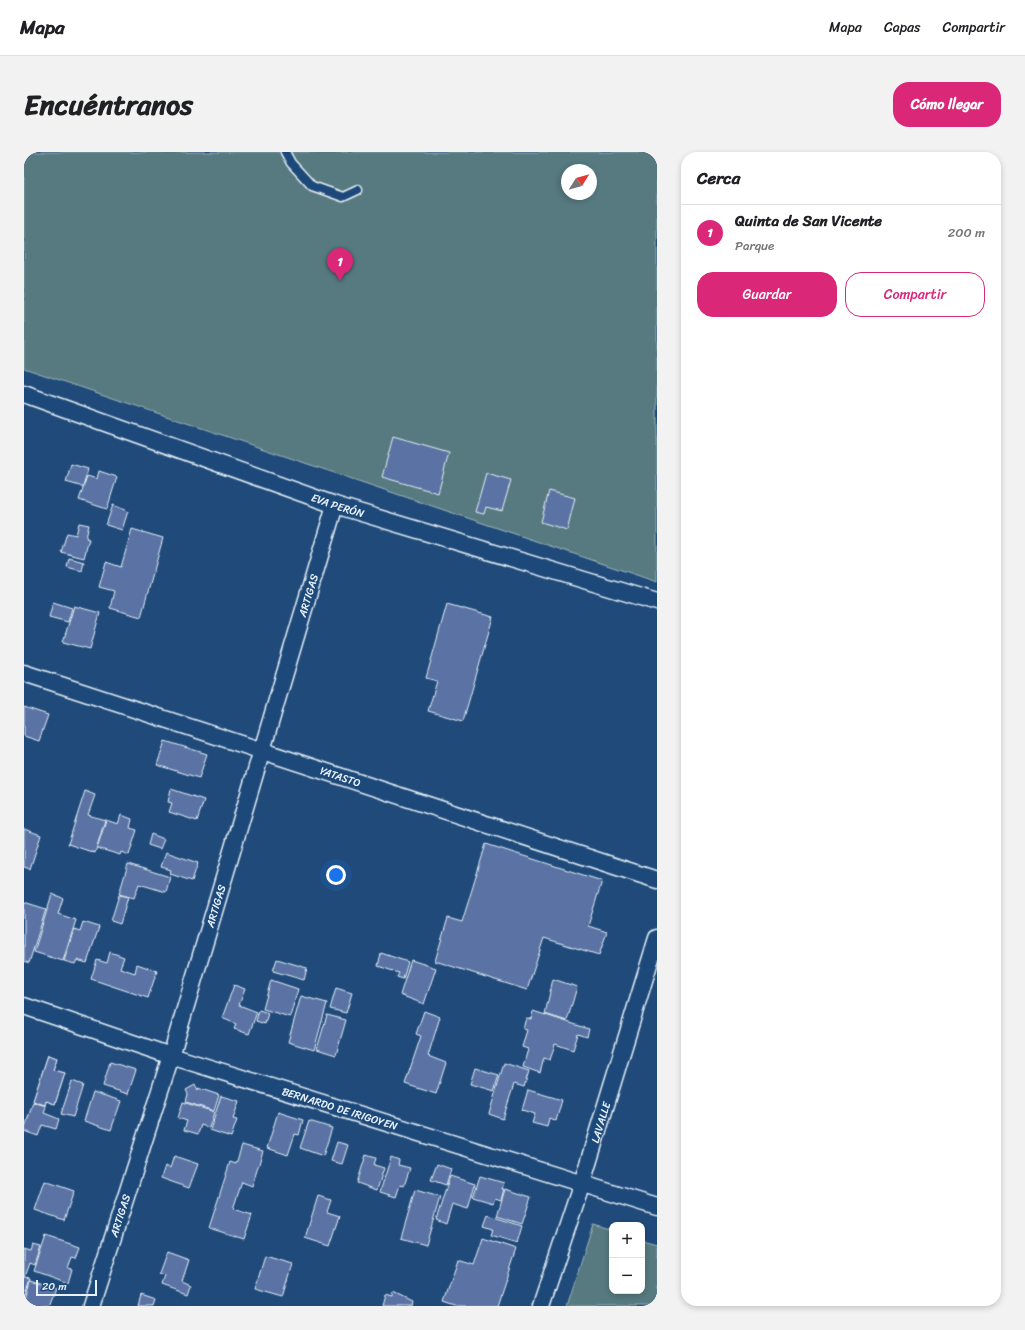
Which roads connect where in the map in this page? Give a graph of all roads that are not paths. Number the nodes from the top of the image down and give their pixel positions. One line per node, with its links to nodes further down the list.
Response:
1 (285, 152): 2 (lane)
2 (358, 190)
3 (24, 394): 4 (street, EVA PERÓN)
4 (335, 505): 5 (street, EVA PERÓN); 7 (street, ARTIGAS)
5 (657, 602)
6 (24, 673): 7 (street, YATASTO)
7 (263, 752): 8 (street, YATASTO); 11 (street, ARTIGAS)
8 (657, 880)
9 (657, 938): 12 (street, LAVALLE)
10 (24, 1006): 11 (street, BERNARDO DE IRIGOYEN)
11 (171, 1056): 12 (street, BERNARDO DE IRIGOYEN); 14 (street, ARTIGAS)
12 (582, 1183): 13 (street, BERNARDO DE IRIGOYEN); 15 (street, LAVALLE)
13 (657, 1207)
14 (91, 1306)
15 (541, 1306)

